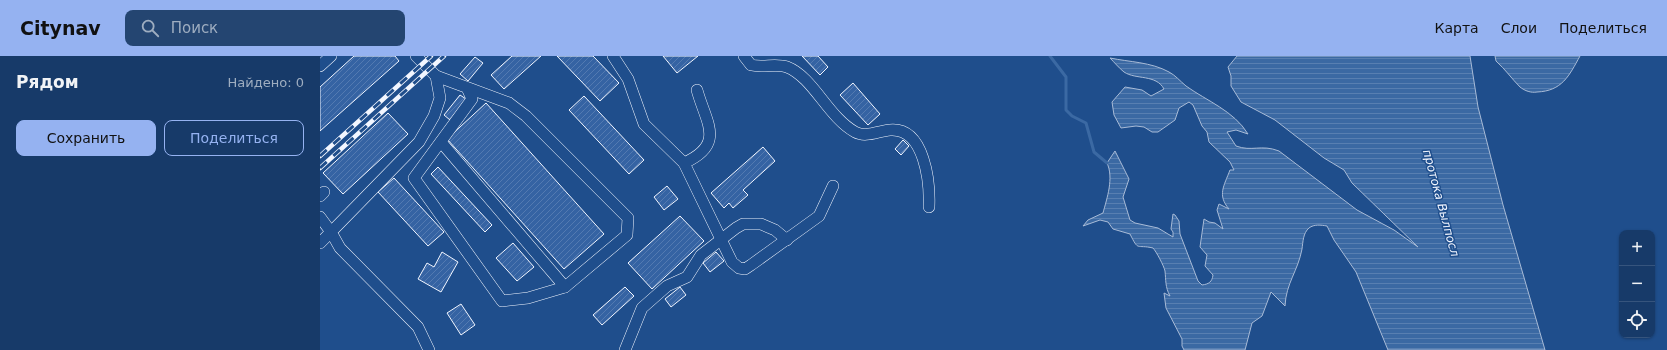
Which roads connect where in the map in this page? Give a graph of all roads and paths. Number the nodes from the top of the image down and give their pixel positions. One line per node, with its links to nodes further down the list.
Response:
1 (331, 56): 5 (street)
2 (613, 56): 10 (street)
3 (744, 56): 12 (street)
4 (420, 60): 6 (street)
5 (320, 66)
6 (436, 76): 7 (street); 14 (street)
7 (467, 88): 9 (street); 18 (street)
8 (697, 90): 10 (street)
9 (441, 142): 18 (street); 18 (street)
10 (684, 163): 15 (street)
11 (833, 186): 16 (street)
12 (929, 207)
13 (320, 217): 14 (street)
14 (331, 232): 17 (street); 19 (street)
15 (721, 238): 16 (street); 16 (street); 20 (street)
16 (787, 240)
17 (320, 243)
18 (565, 287)
19 (429, 350)
20 (625, 350)

